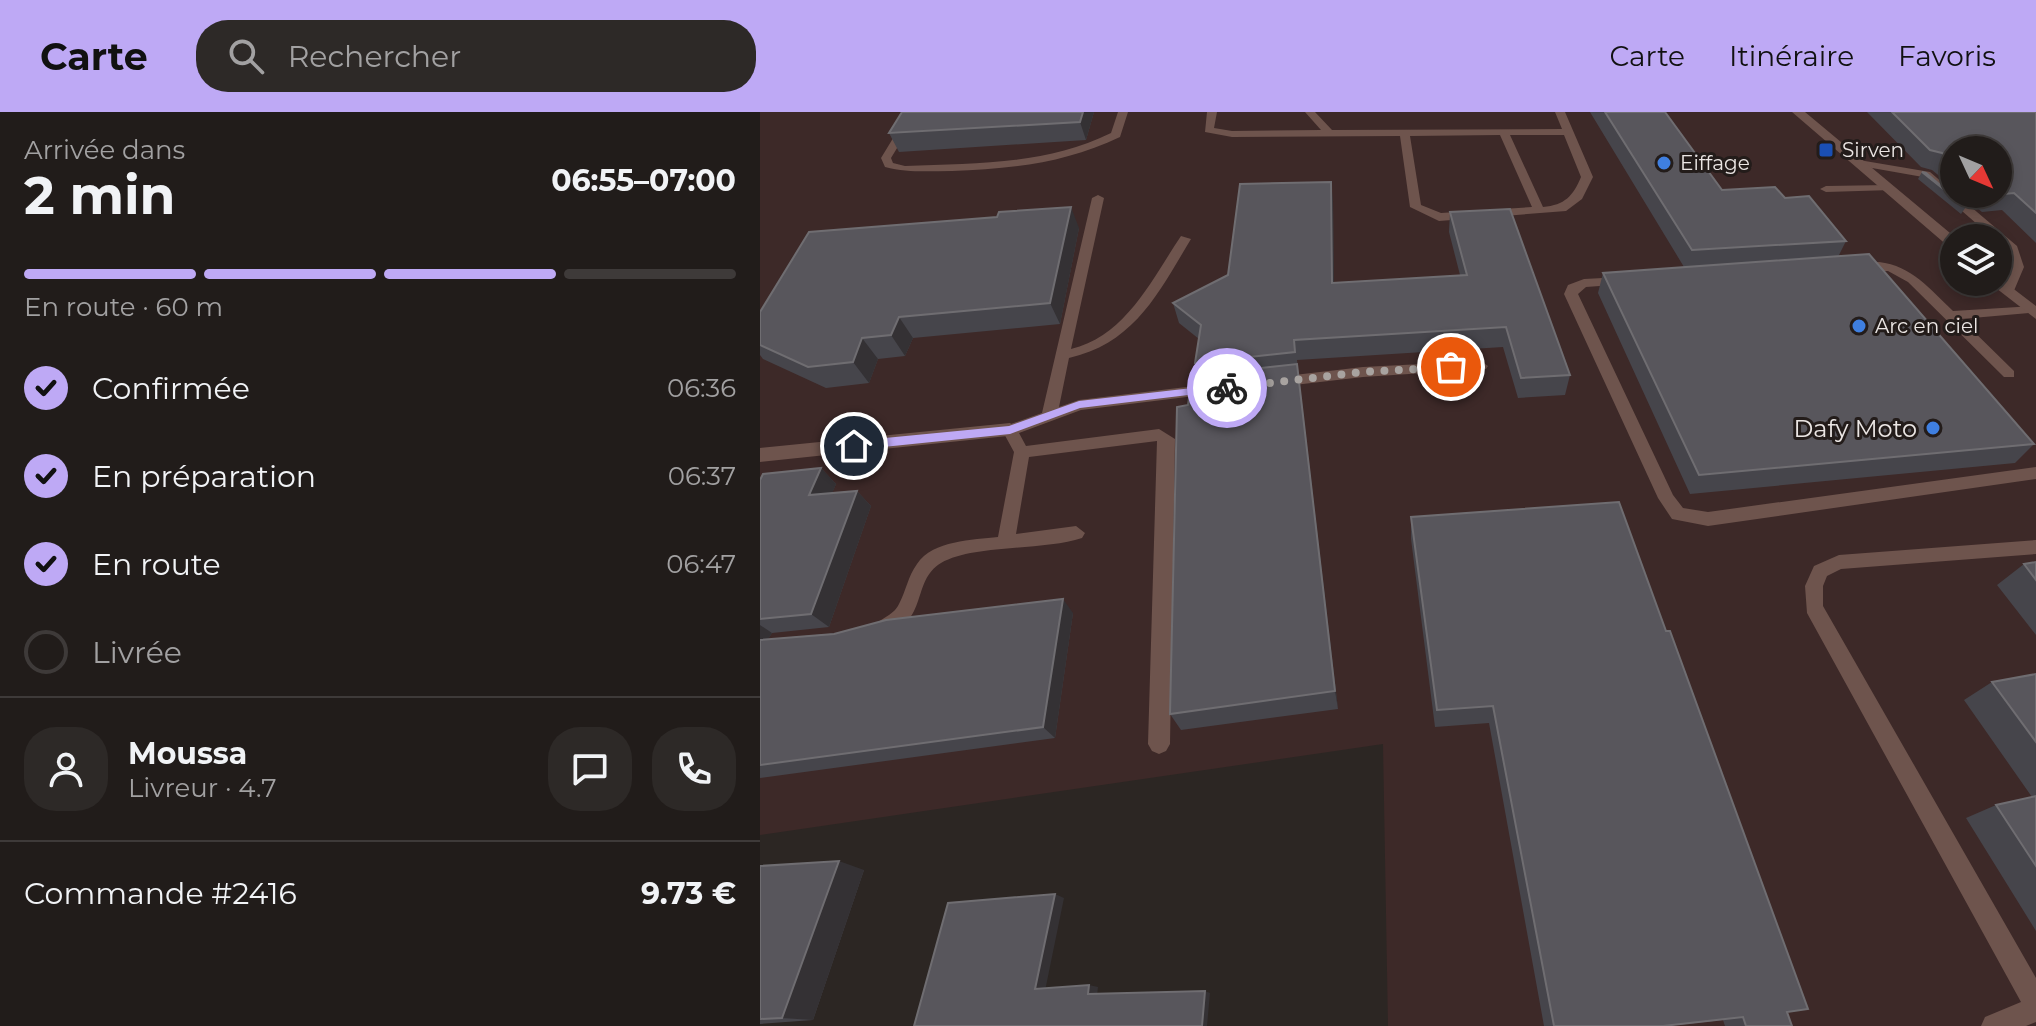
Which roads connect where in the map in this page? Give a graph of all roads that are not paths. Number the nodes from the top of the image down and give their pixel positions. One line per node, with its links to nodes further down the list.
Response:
1 (914, 112): 2 (lane)
2 (1123, 112)
3 (1212, 112): 9 (lane)
4 (1310, 112): 9 (lane)
5 (1560, 112): 7 (lane)
6 (1798, 112): 11 (street)
7 (1569, 132): 8 (lane); 15 (lane)
8 (1504, 133): 10 (lane); 15 (lane)
9 (1330, 134): 10 (lane)
10 (1405, 135): 15 (lane)
11 (1859, 163): 12 (street); 16 (lane)
12 (1888, 188): 13 (lane); 17 (street)
13 (1826, 189)
14 (1098, 198): 26 (lane)
15 (1539, 210)
16 (1987, 224)
17 (1940, 232)
18 (1185, 239): 26 (lane)
19 (2012, 248): 21 (lane)
20 (1835, 268): 25 (lane)
21 (2012, 275)
22 (1631, 281): 35 (lane)
23 (2012, 294): 24 (street)
24 (2033, 311): 25 (lane)
25 (1953, 315): 28 (lane)
26 (1063, 355): 31 (lane)
27 (1481, 366): 29 (lane)
28 (2009, 374)
29 (1268, 383)
30 (1221, 388): 31 (lane)
31 (1049, 416): 32 (lane)
32 (1010, 430): 33 (lane); 34 (street)
33 (1022, 452): 37 (lane); 40 (lane)
34 (760, 455)
35 (2036, 473)
36 (1076, 533): 37 (lane)
37 (1006, 543): 39 (lane)
38 (2036, 547): 41 (lane)
39 (864, 632)
40 (1159, 744)
41 (2036, 1003)
42 (2036, 1009): 43 (lane)
43 (1994, 1026)

